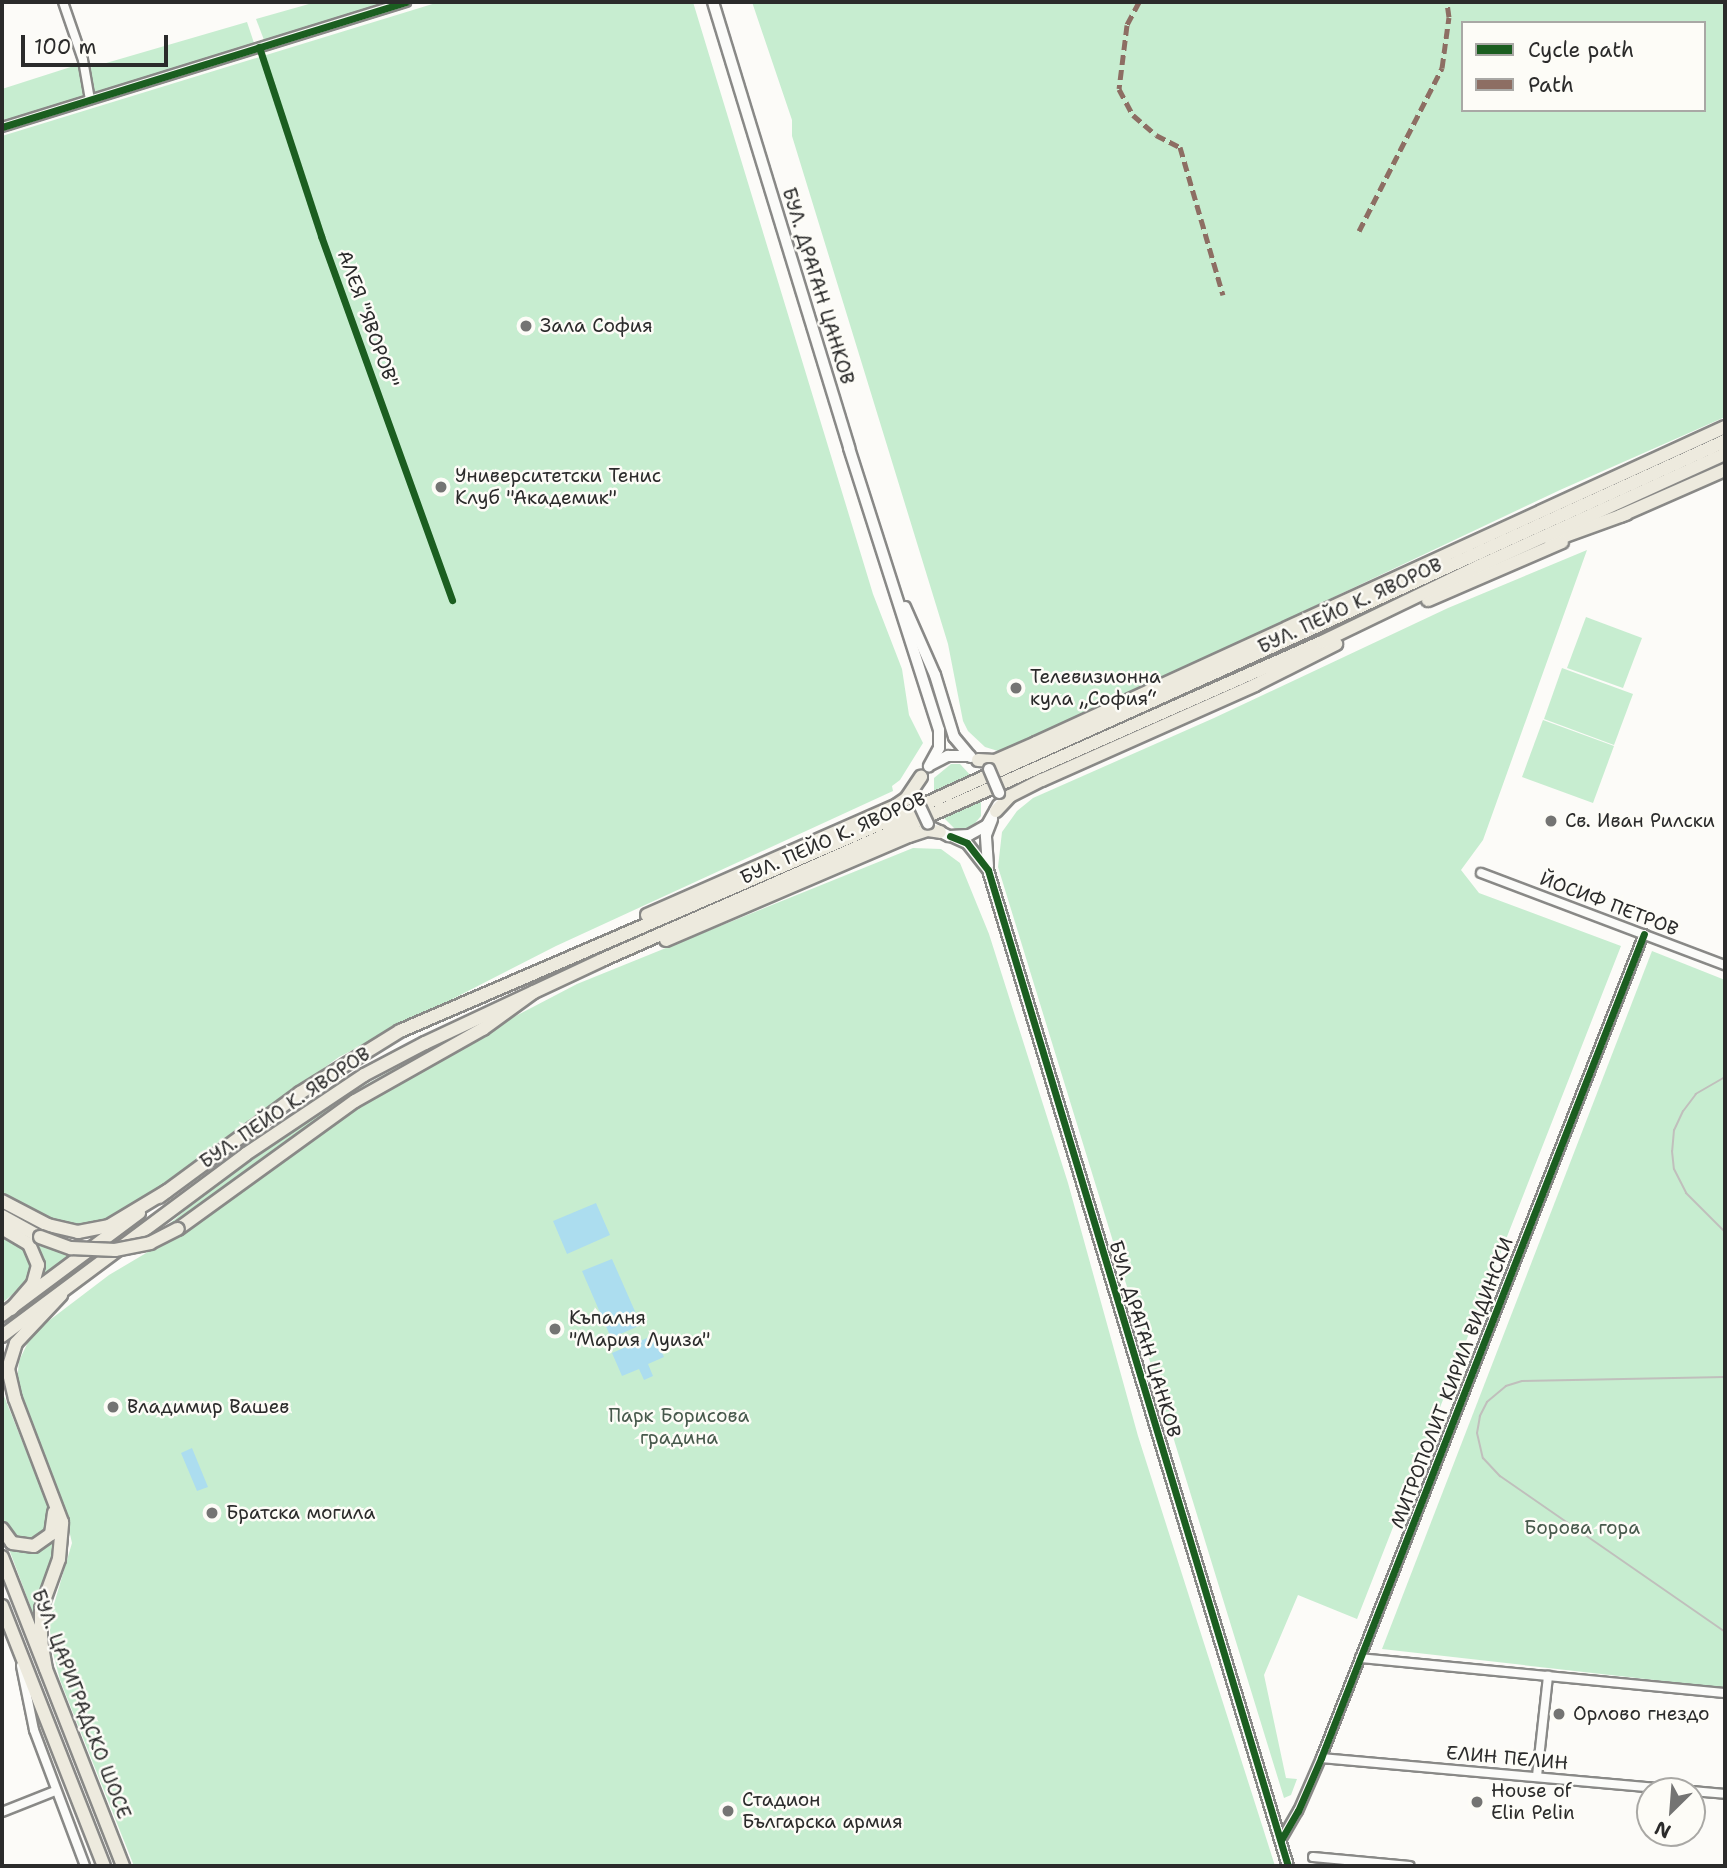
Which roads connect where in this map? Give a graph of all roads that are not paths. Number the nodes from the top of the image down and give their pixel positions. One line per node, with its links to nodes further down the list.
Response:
1 (63, 2): 5 (street)
2 (406, 2): 4 (street)
3 (713, 2): 15 (main road, БУЛ. ДРАГАН ЦАНКОВ)
4 (383, 5): 5 (street)
5 (90, 99): 6 (street)
6 (2, 127)
7 (1725, 427): 11 (main road)
8 (1725, 441): 13 (main road, БУЛ. ПЕЙО К. ЯВОРОВ)
9 (1725, 454): 14 (main road, БУЛ. ПЕЙО К. ЯВОРОВ)
10 (1725, 470): 12 (main road)
11 (1612, 478): 13 (main road); 16 (main road)
12 (1626, 514): 14 (main road); 17 (main road)
13 (1472, 554): 16 (main road); 26 (main road, БУЛ. ПЕЙО К. ЯВОРОВ)
14 (1479, 566): 17 (main road); 27 (main road, БУЛ. ПЕЙО К. ЯВОРОВ)
15 (891, 579): 18 (main road, БУЛ. ДРАГАН ЦАНКОВ); 19 (main road, БУЛ. ДРАГАН ЦАНКОВ)
16 (1376, 589): 18 (main road)
17 (1389, 617): 21 (main road)
18 (974, 758): 19 (main road); 21 (main road, bridge)
19 (929, 766): 20 (main road)
20 (921, 777): 22 (main road, bridge); 26 (main road)
21 (994, 815): 22 (main road); 23 (street, БУЛ. ДРАГАН ЦАНКОВ)
22 (945, 834): 23 (street, БУЛ. ДРАГАН ЦАНКОВ); 27 (main road)
23 (988, 870): 55 (street, БУЛ. ДРАГАН ЦАНКОВ)
24 (1481, 873): 25 (street, ЙОСИФ ПЕТРОВ)
25 (1644, 934): 28 (street, ЙОСИФ ПЕТРОВ); 44 (street, МИТРОПОЛИТ КИРИЛ ВИДИНСКИ)
26 (596, 944): 30 (main road, БУЛ. ПЕЙО К. ЯВОРОВ)
27 (602, 960): 29 (main road, БУЛ. ПЕЙО К. ЯВОРОВ)
28 (1725, 965)
29 (534, 992): 32 (main road, bridge); 34 (main road, БУЛ. ПЕЙО К. ЯВОРОВ)
30 (167, 1191): 31 (main road); 35 (main road, БУЛ. ПЕЙО К. ЯВОРОВ)
31 (2, 1201)
32 (2, 1216)
33 (2, 1228): 35 (main road)
34 (61, 1295): 36 (main road, БУЛ. ПЕЙО К. ЯВОРОВ); 38 (main road)
35 (6, 1312)
36 (2, 1336)
37 (2, 1381): 38 (main road)
38 (15, 1399): 39 (main road)
39 (52, 1494): 40 (main road); 45 (main road)
40 (2, 1529)
41 (2, 1557): 45 (main road, БУЛ. ЦАРИГРАДСКО ШОСЕ)
42 (2, 1606): 43 (main road, БУЛ. ЦАРИГРАДСКО ШОСЕ)
43 (15, 1640): 51 (street, БУЛ. ЦАРИГРАДСКО ШОСЕ); 58 (main road, БУЛ. ЦАРИГРАДСКО ШОСЕ)
44 (1360, 1658): 46 (street); 48 (street, МИТРОПОЛИТ КИРИЛ ВИДИНСКИ)
45 (46, 1669): 59 (main road, БУЛ. ЦАРИГРАДСКО ШОСЕ)
46 (1548, 1676): 47 (street); 49 (street)
47 (1725, 1693)
48 (1321, 1758): 49 (street, ЕЛИН ПЕЛИН); 55 (street, МИТРОПОЛИТ КИРИЛ ВИДИНСКИ)
49 (1537, 1776): 50 (street, ЕЛИН ПЕЛИН)
50 (1636, 1786)
51 (55, 1791): 54 (street); 57 (street, БУЛ. ЦАРИГРАДСКО ШОСЕ)
52 (1706, 1792): 53 (street, ЕЛИН ПЕЛИН)
53 (1725, 1794)
54 (2, 1812)
55 (1280, 1840): 60 (street, БУЛ. ДРАГАН ЦАНКОВ)
56 (1313, 1857): 61 (street)
57 (85, 1866)
58 (104, 1866)
59 (123, 1866)
60 (1288, 1866)
61 (1410, 1866)

